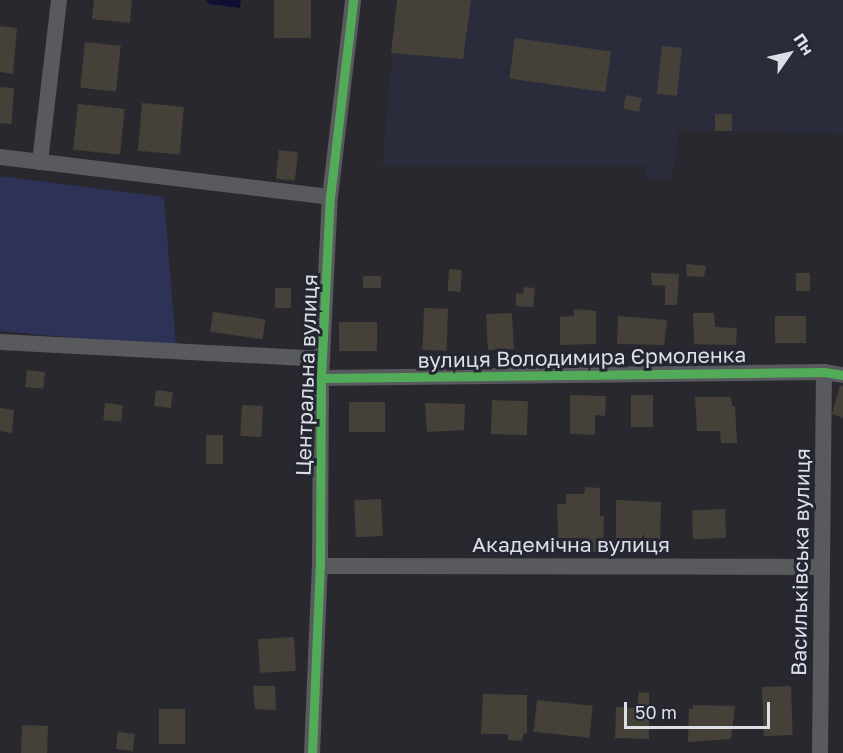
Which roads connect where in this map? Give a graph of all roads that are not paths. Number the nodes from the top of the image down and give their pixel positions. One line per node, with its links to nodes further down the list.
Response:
1 (59, 0): 4 (street)
2 (353, 0): 5 (street, Центральна вулиця)
3 (0, 157): 4 (street)
4 (40, 162): 5 (street)
5 (330, 197): 7 (street, Центральна вулиця)
6 (0, 342): 7 (street)
7 (323, 359): 10 (street, Центральна вулиця)
8 (824, 372): 9 (street, вулиця Володимира Єрмоленка); 10 (street, вулиця Володимира Єрмоленка); 12 (street, Васильківська вулиця)
9 (843, 375)
10 (321, 378): 11 (street, Центральна вулиця)
11 (320, 566): 12 (street, Академічна вулиця); 13 (street, Центральна вулиця)
12 (822, 567): 14 (street, Васильківська вулиця)
13 (312, 753)
14 (820, 753)

